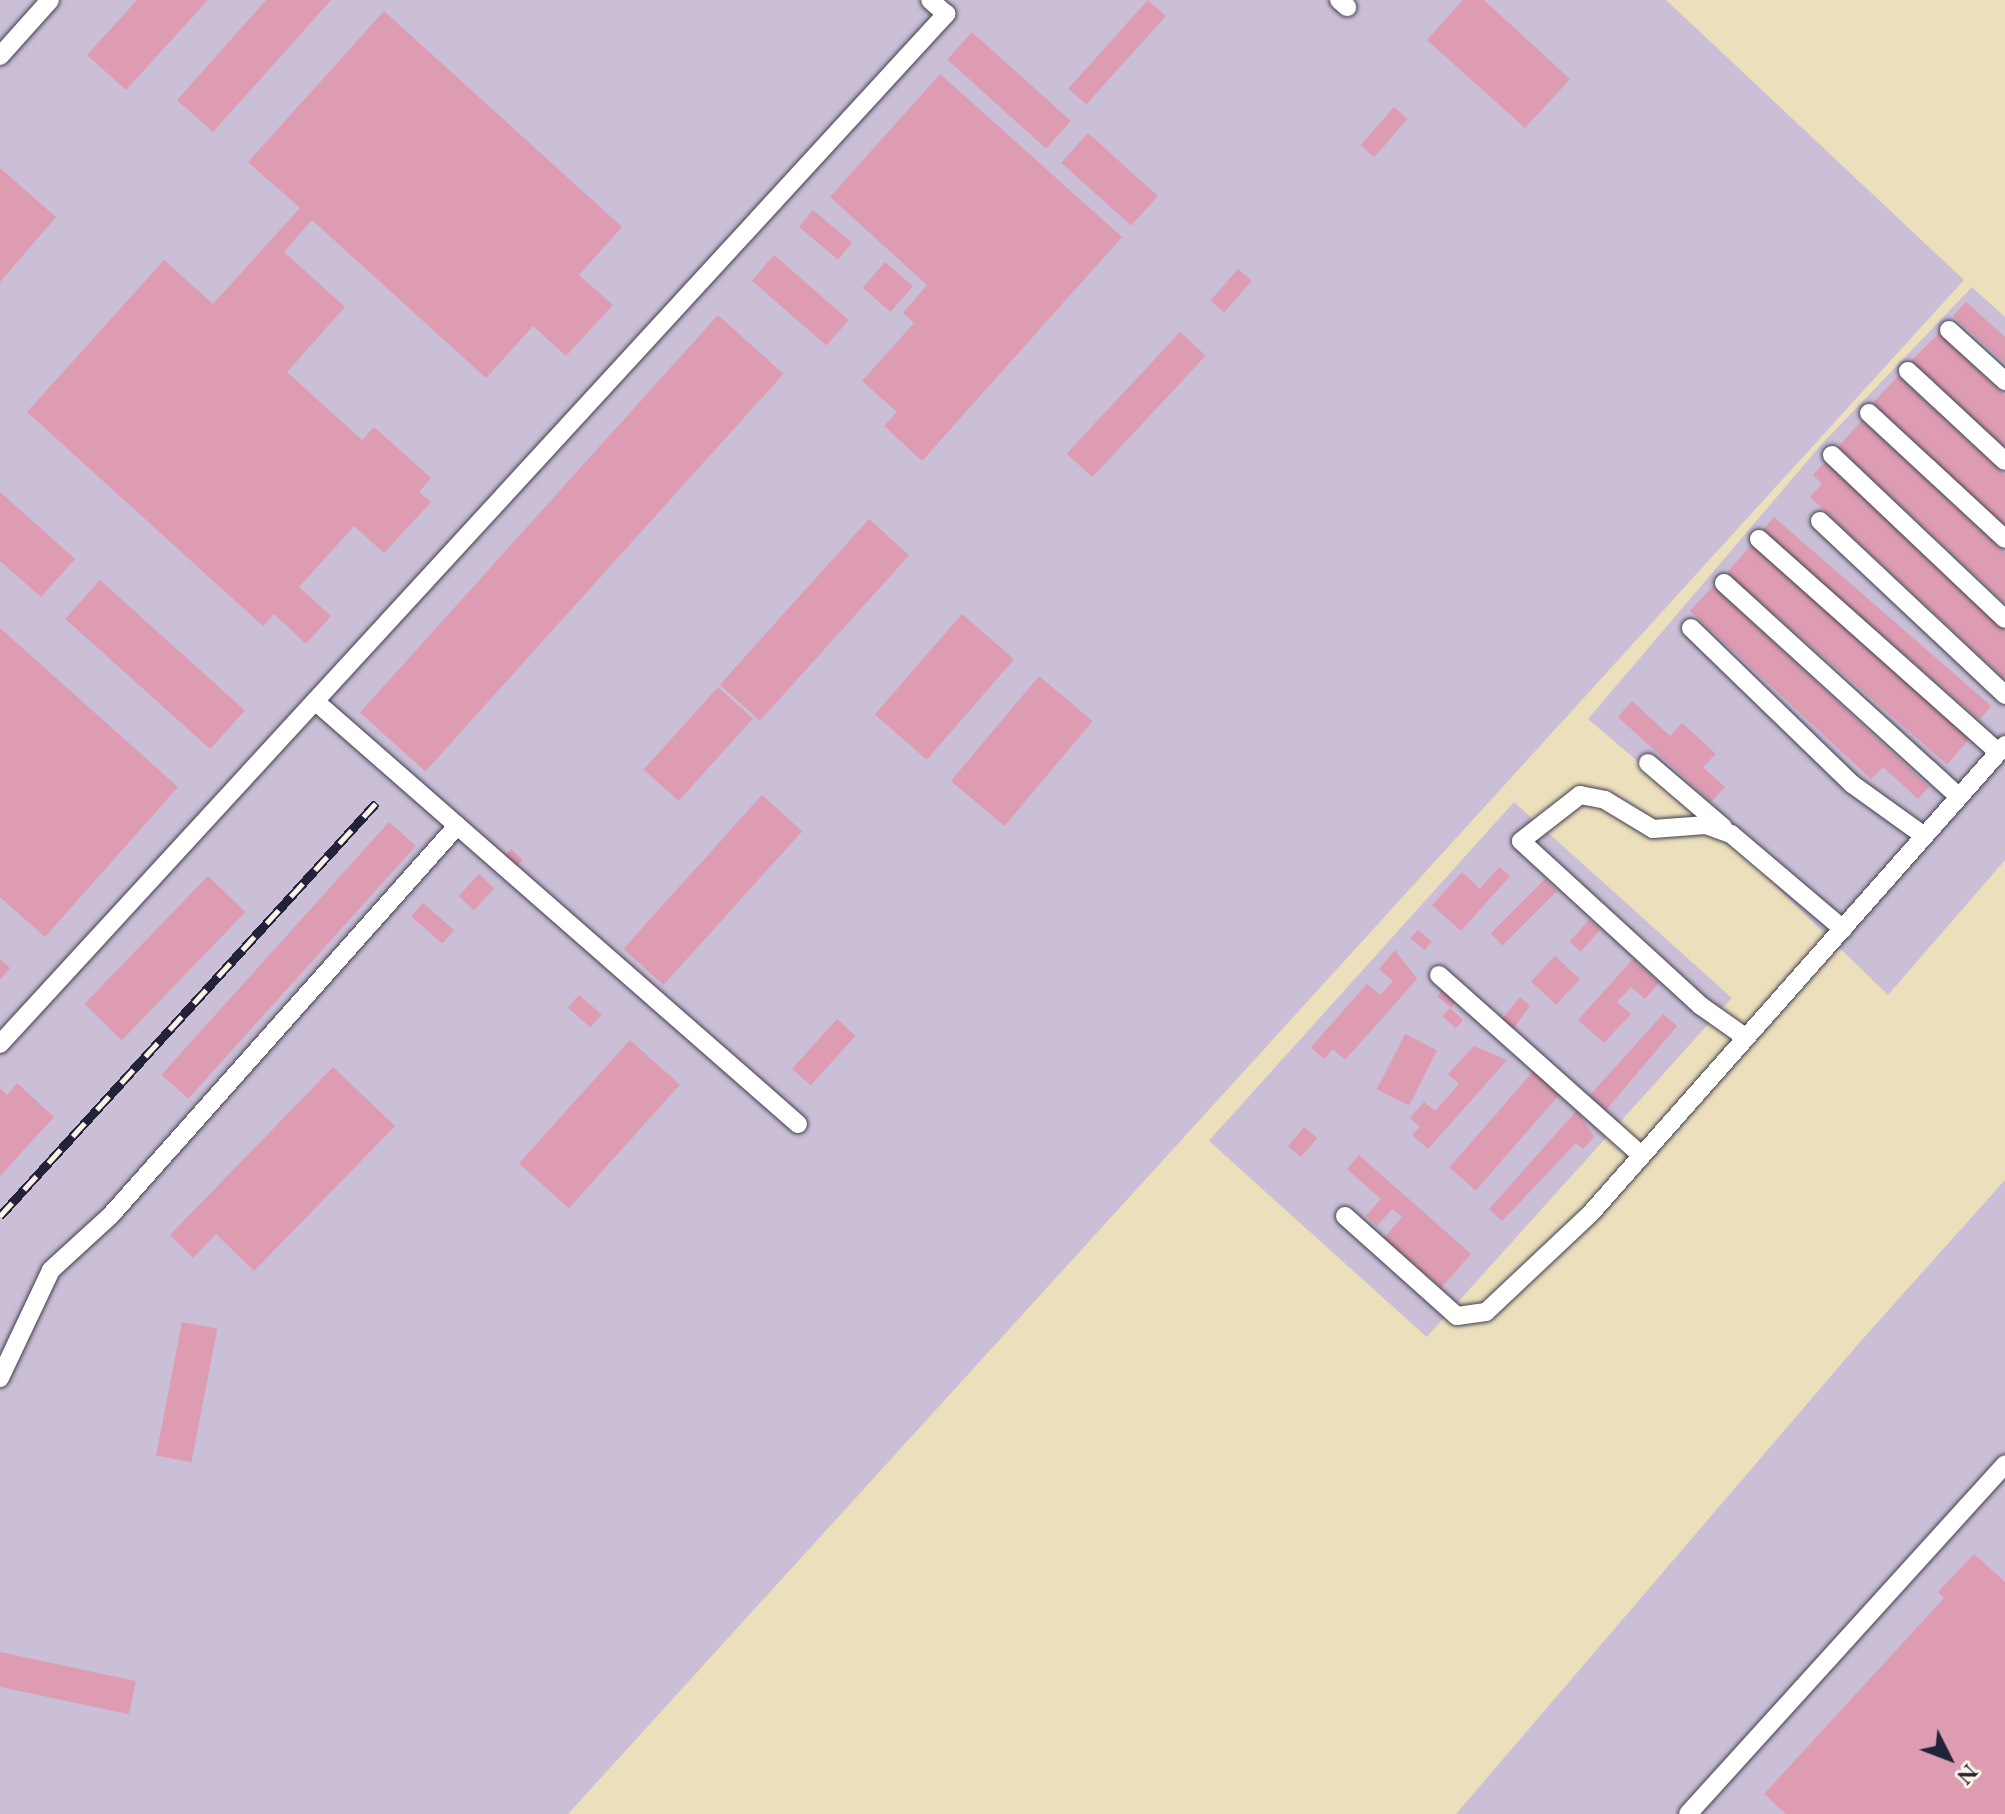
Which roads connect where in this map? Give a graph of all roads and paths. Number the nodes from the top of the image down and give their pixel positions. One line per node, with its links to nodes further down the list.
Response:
1 (50, 0): 3 (lane)
2 (930, 0): 17 (lane)
3 (0, 56)
4 (1949, 330): 6 (lane)
5 (1908, 371): 9 (lane)
6 (2005, 381)
7 (1869, 413): 12 (lane)
8 (1832, 455): 14 (lane)
9 (2005, 461)
10 (1820, 521): 16 (lane)
11 (1759, 539): 18 (lane)
12 (2005, 539)
13 (1724, 583): 20 (lane)
14 (2005, 619)
15 (1691, 628): 23 (lane)
16 (2005, 695)
17 (315, 701): 21 (lane); 27 (lane)
18 (2001, 748): 20 (lane)
19 (1648, 763): 22 (lane)
20 (1958, 796): 23 (lane)
21 (457, 826): 28 (lane); 31 (lane)
22 (1731, 834): 24 (lane); 26 (lane)
23 (1923, 835): 24 (lane)
24 (1843, 929): 26 (lane)
25 (1439, 975): 29 (lane)
26 (1745, 1037): 29 (lane)
27 (0, 1044)
28 (798, 1124)
29 (1641, 1155): 30 (lane)
30 (1345, 1216)
31 (0, 1378)
32 (2005, 1464): 33 (lane)
33 (1688, 1814)

